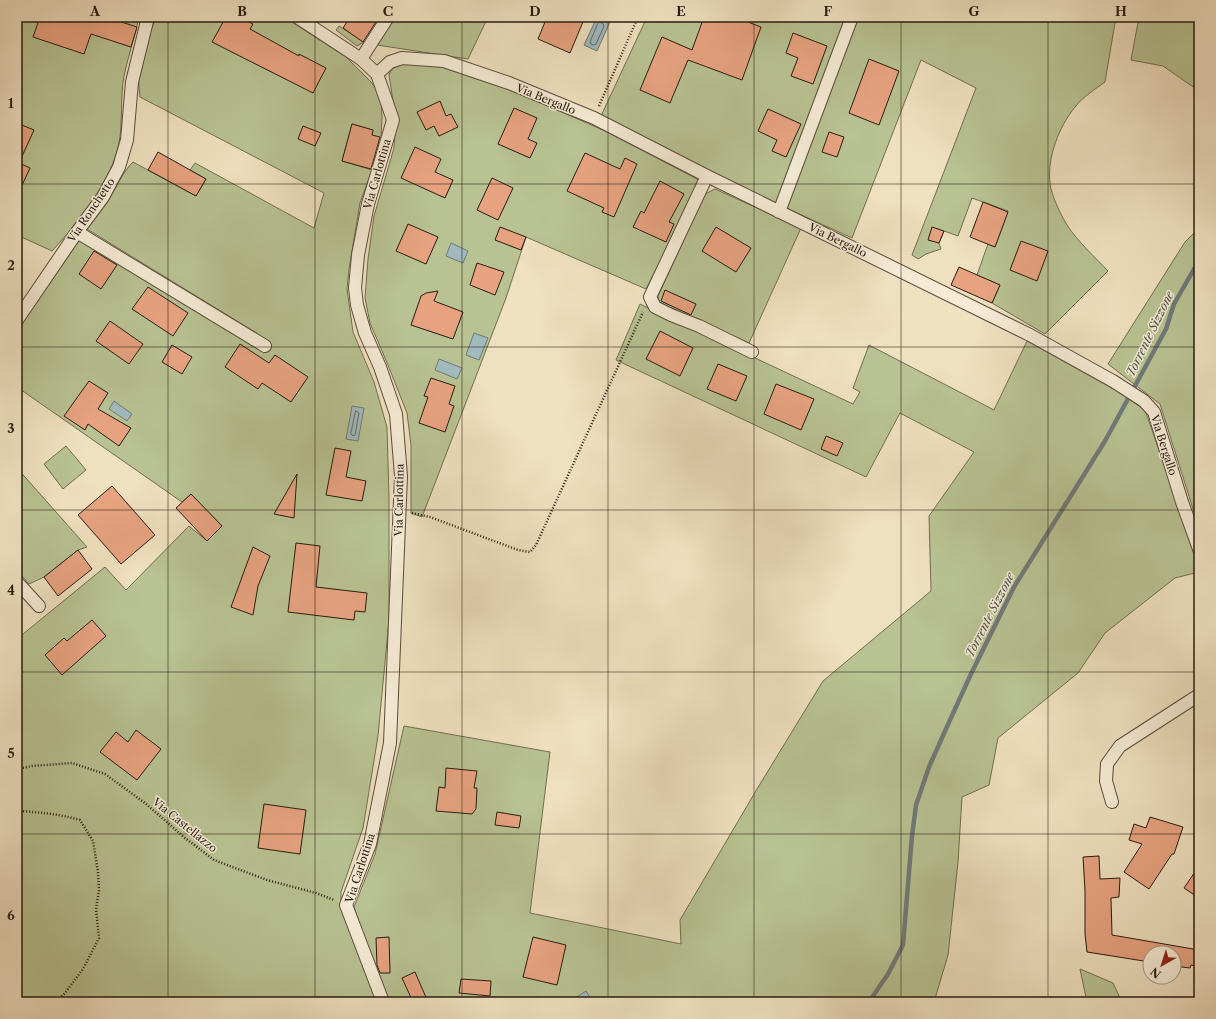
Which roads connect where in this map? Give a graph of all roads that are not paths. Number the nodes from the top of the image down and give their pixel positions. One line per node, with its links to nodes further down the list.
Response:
1 (148, 17): 9 (street, Via Ronchetto)
2 (297, 17): 5 (street, Via Carlottina)
3 (388, 17): 5 (street)
4 (852, 17): 8 (street)
5 (361, 59): 6 (street, Via Carlottina)
6 (377, 74): 7 (street, Via Bergallo); 18 (street, Via Carlottina)
7 (707, 176): 8 (street, Via Bergallo); 12 (street)
8 (779, 212): 13 (street, Via Bergallo)
9 (77, 232): 10 (street, Via Ronchetto); 11 (street)
10 (17, 320)
11 (265, 346)
12 (752, 352)
13 (1199, 549)
14 (17, 582): 15 (street)
15 (39, 606)
16 (1199, 695): 17 (street)
17 (1112, 802)
18 (383, 1002)

